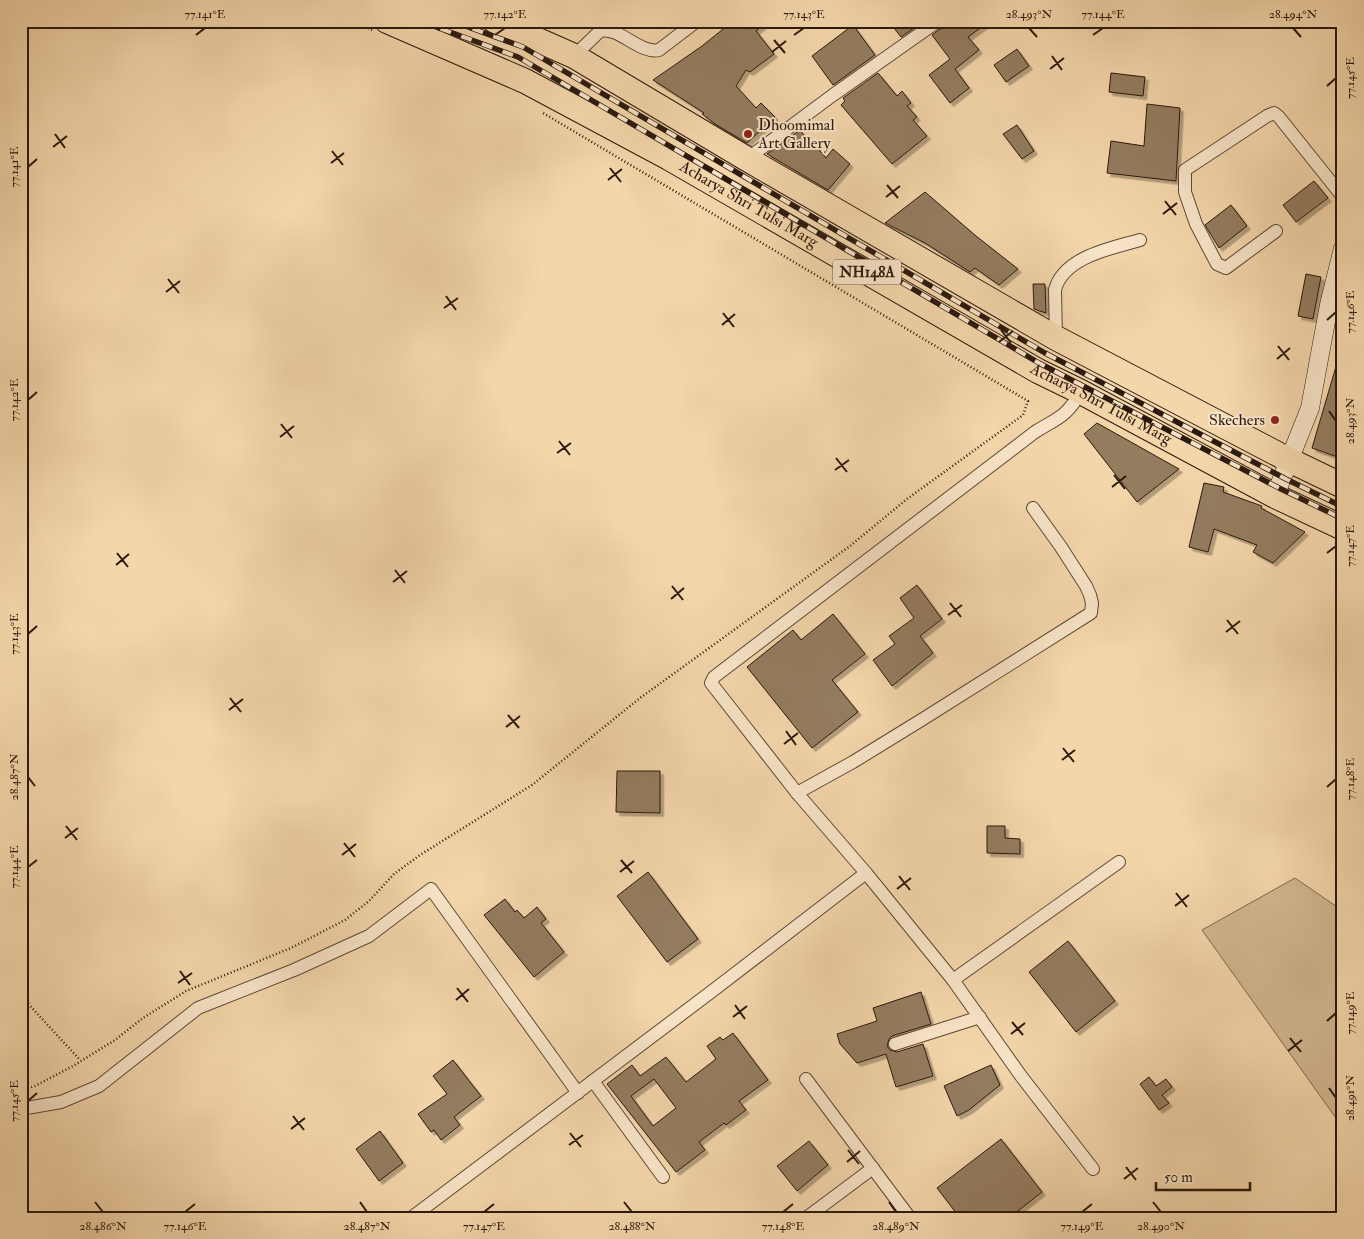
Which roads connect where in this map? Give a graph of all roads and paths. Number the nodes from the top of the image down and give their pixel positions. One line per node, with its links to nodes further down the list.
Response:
1 (352, 21): 5 (path)
2 (495, 21): 7 (highway, NH148A)
3 (697, 21): 6 (street)
4 (938, 21): 9 (street)
5 (382, 26): 15 (highway, Acharya Shri Tulsi Marg / NH148A)
6 (597, 26): 7 (street)
7 (574, 56): 9 (highway, NH148A)
8 (538, 110): 28 (path)
9 (747, 160): 14 (highway, NH148A)
10 (1343, 197): 11 (street)
11 (1276, 231)
12 (1140, 240): 14 (street)
13 (1343, 248): 16 (street)
14 (1056, 338): 16 (highway, NH148A)
15 (1082, 392): 18 (highway, Acharya Shri Tulsi Marg / NH148A); 21 (street)
16 (1289, 460): 17 (highway, NH148A); 18 (street)
17 (1343, 486)
18 (1275, 496): 20 (highway, Acharya Shri Tulsi Marg / NH148A)
19 (1033, 508): 21 (street)
20 (1343, 528)
21 (798, 793): 23 (street)
22 (1119, 862): 24 (street)
23 (866, 873): 24 (street); 30 (street)
24 (953, 980): 26 (street)
25 (21, 996): 28 (path)
26 (980, 1017): 27 (street); 35 (street)
27 (895, 1044)
28 (80, 1060): 31 (path)
29 (806, 1079): 34 (street)
30 (593, 1081): 32 (street); 36 (street)
31 (21, 1090)
32 (578, 1093): 33 (street); 39 (street)
33 (21, 1109)
34 (873, 1168): 40 (street); 41 (street)
35 (1093, 1169)
36 (663, 1177)
37 (237, 1218): 38 (lane)
38 (252, 1218)
39 (411, 1218)
40 (806, 1218)
41 (910, 1218)

